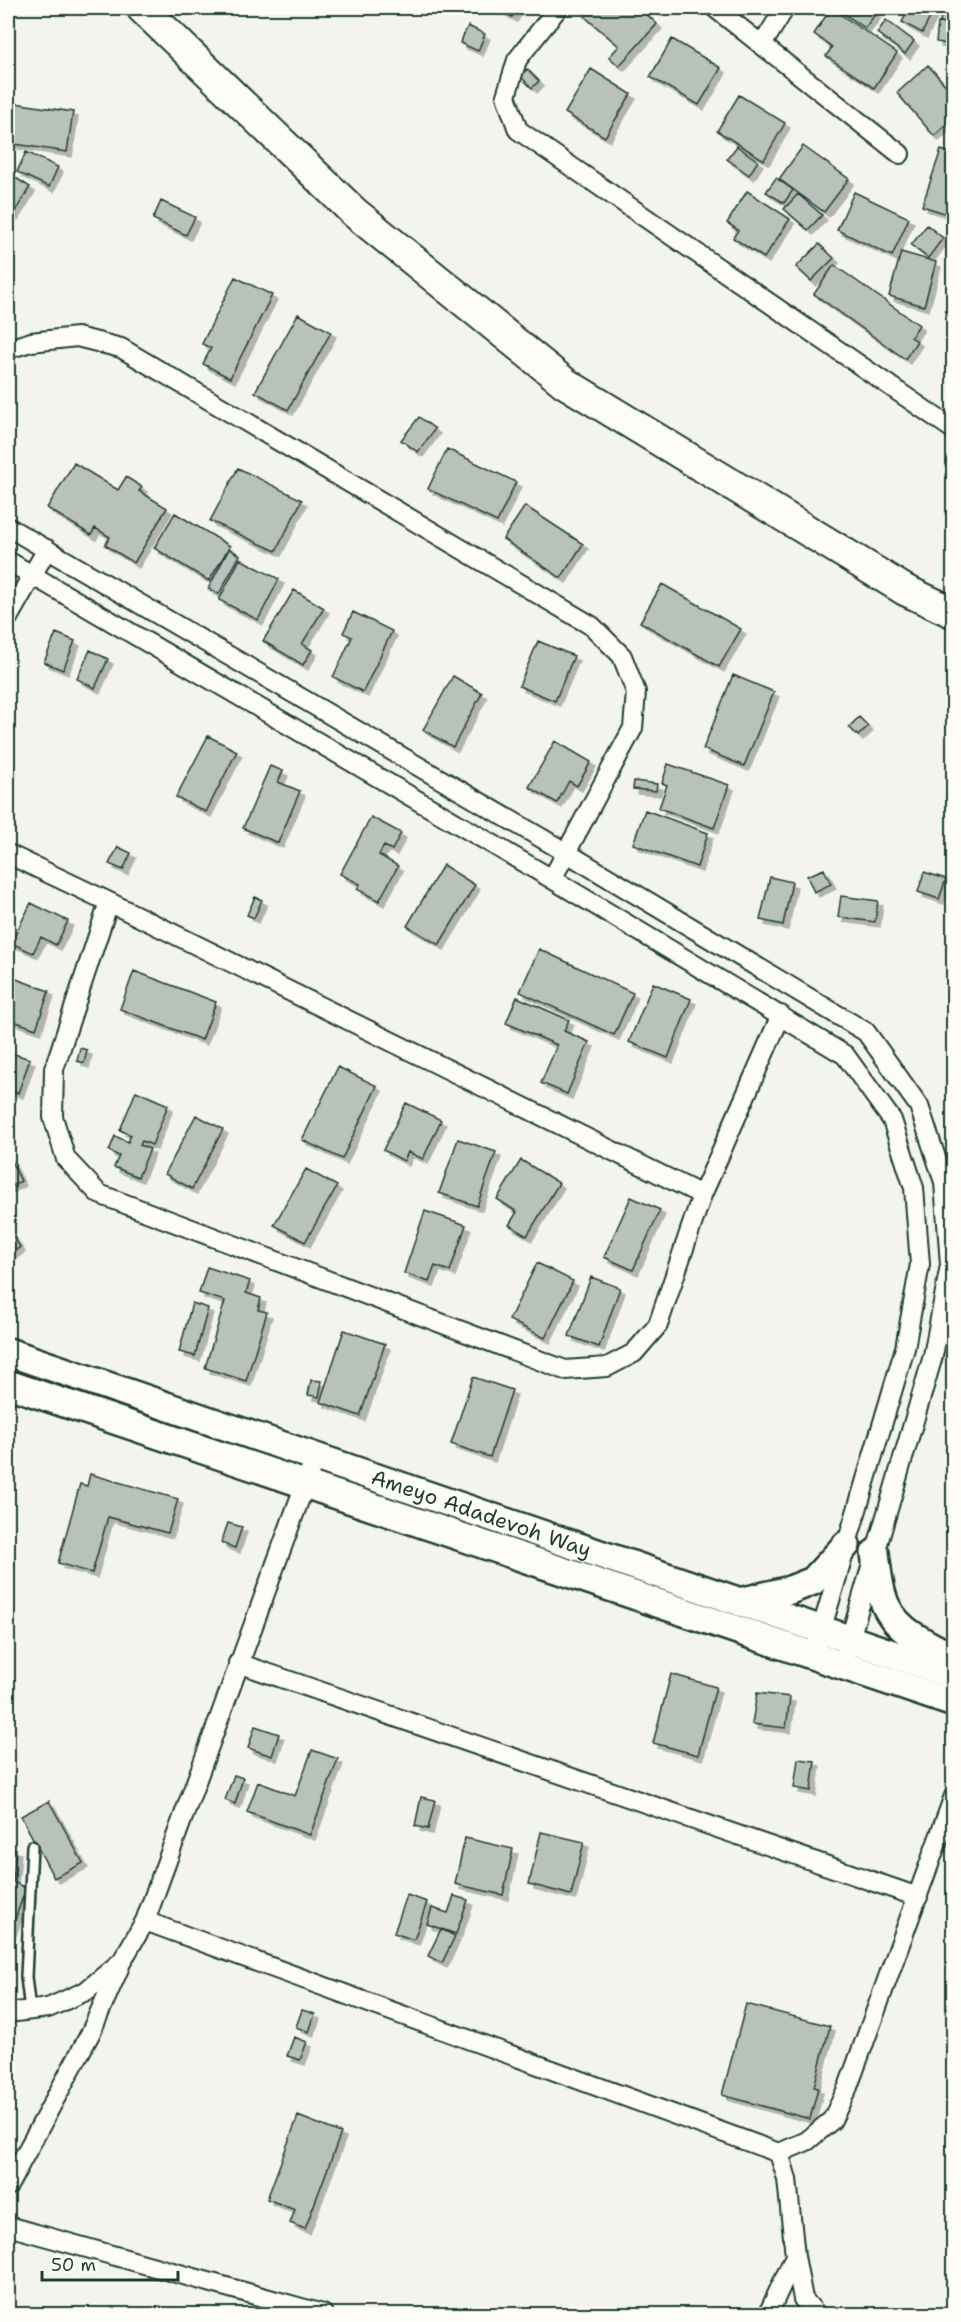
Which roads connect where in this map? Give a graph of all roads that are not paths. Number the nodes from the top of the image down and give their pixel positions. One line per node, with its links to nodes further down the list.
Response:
1 (142, 8): 13 (main road)
2 (558, 8): 8 (street)
3 (715, 8): 5 (street)
4 (786, 8): 5 (street)
5 (762, 45): 6 (street)
6 (900, 154)
7 (8, 349): 15 (street)
8 (954, 430)
9 (8, 527): 10 (street)
10 (47, 549): 12 (street); 15 (street)
11 (8, 561): 12 (street)
12 (32, 574): 14 (street); 17 (street)
13 (954, 614)
14 (8, 618)
15 (567, 853): 17 (street); 26 (street)
16 (8, 854): 18 (street)
17 (552, 879): 19 (street)
18 (109, 902): 20 (street); 20 (street)
19 (781, 1015): 20 (street); 25 (street)
20 (702, 1195)
21 (8, 1352): 23 (street, Ameyo Adadevoh Way)
22 (8, 1384): 24 (street, Ameyo Adadevoh Way)
23 (315, 1457): 24 (street); 27 (street, Ameyo Adadevoh Way)
24 (305, 1484): 30 (street, Ameyo Adadevoh Way); 32 (street)
25 (846, 1545): 27 (street); 28 (street)
26 (875, 1553): 29 (street); 31 (street)
27 (740, 1602): 28 (street, Ameyo Adadevoh Way)
28 (821, 1629): 29 (street, Ameyo Adadevoh Way); 30 (street)
29 (850, 1639): 33 (street); 34 (street, Ameyo Adadevoh Way)
30 (813, 1655): 33 (street, Ameyo Adadevoh Way)
31 (954, 1658)
32 (238, 1663): 38 (street); 39 (street)
33 (842, 1665): 35 (street, Ameyo Adadevoh Way)
34 (954, 1675)
35 (953, 1703)
36 (954, 1796): 38 (street)
37 (32, 1846): 41 (lane)
38 (918, 1897): 43 (street)
39 (145, 1921): 40 (street); 43 (street)
40 (122, 1961): 41 (street); 44 (street)
41 (30, 2010): 42 (street)
42 (8, 2013)
43 (779, 2153): 46 (street)
44 (8, 2186)
45 (8, 2226): 47 (street)
46 (795, 2256): 48 (street); 49 (street)
47 (323, 2314)
48 (768, 2314)
49 (816, 2314)

